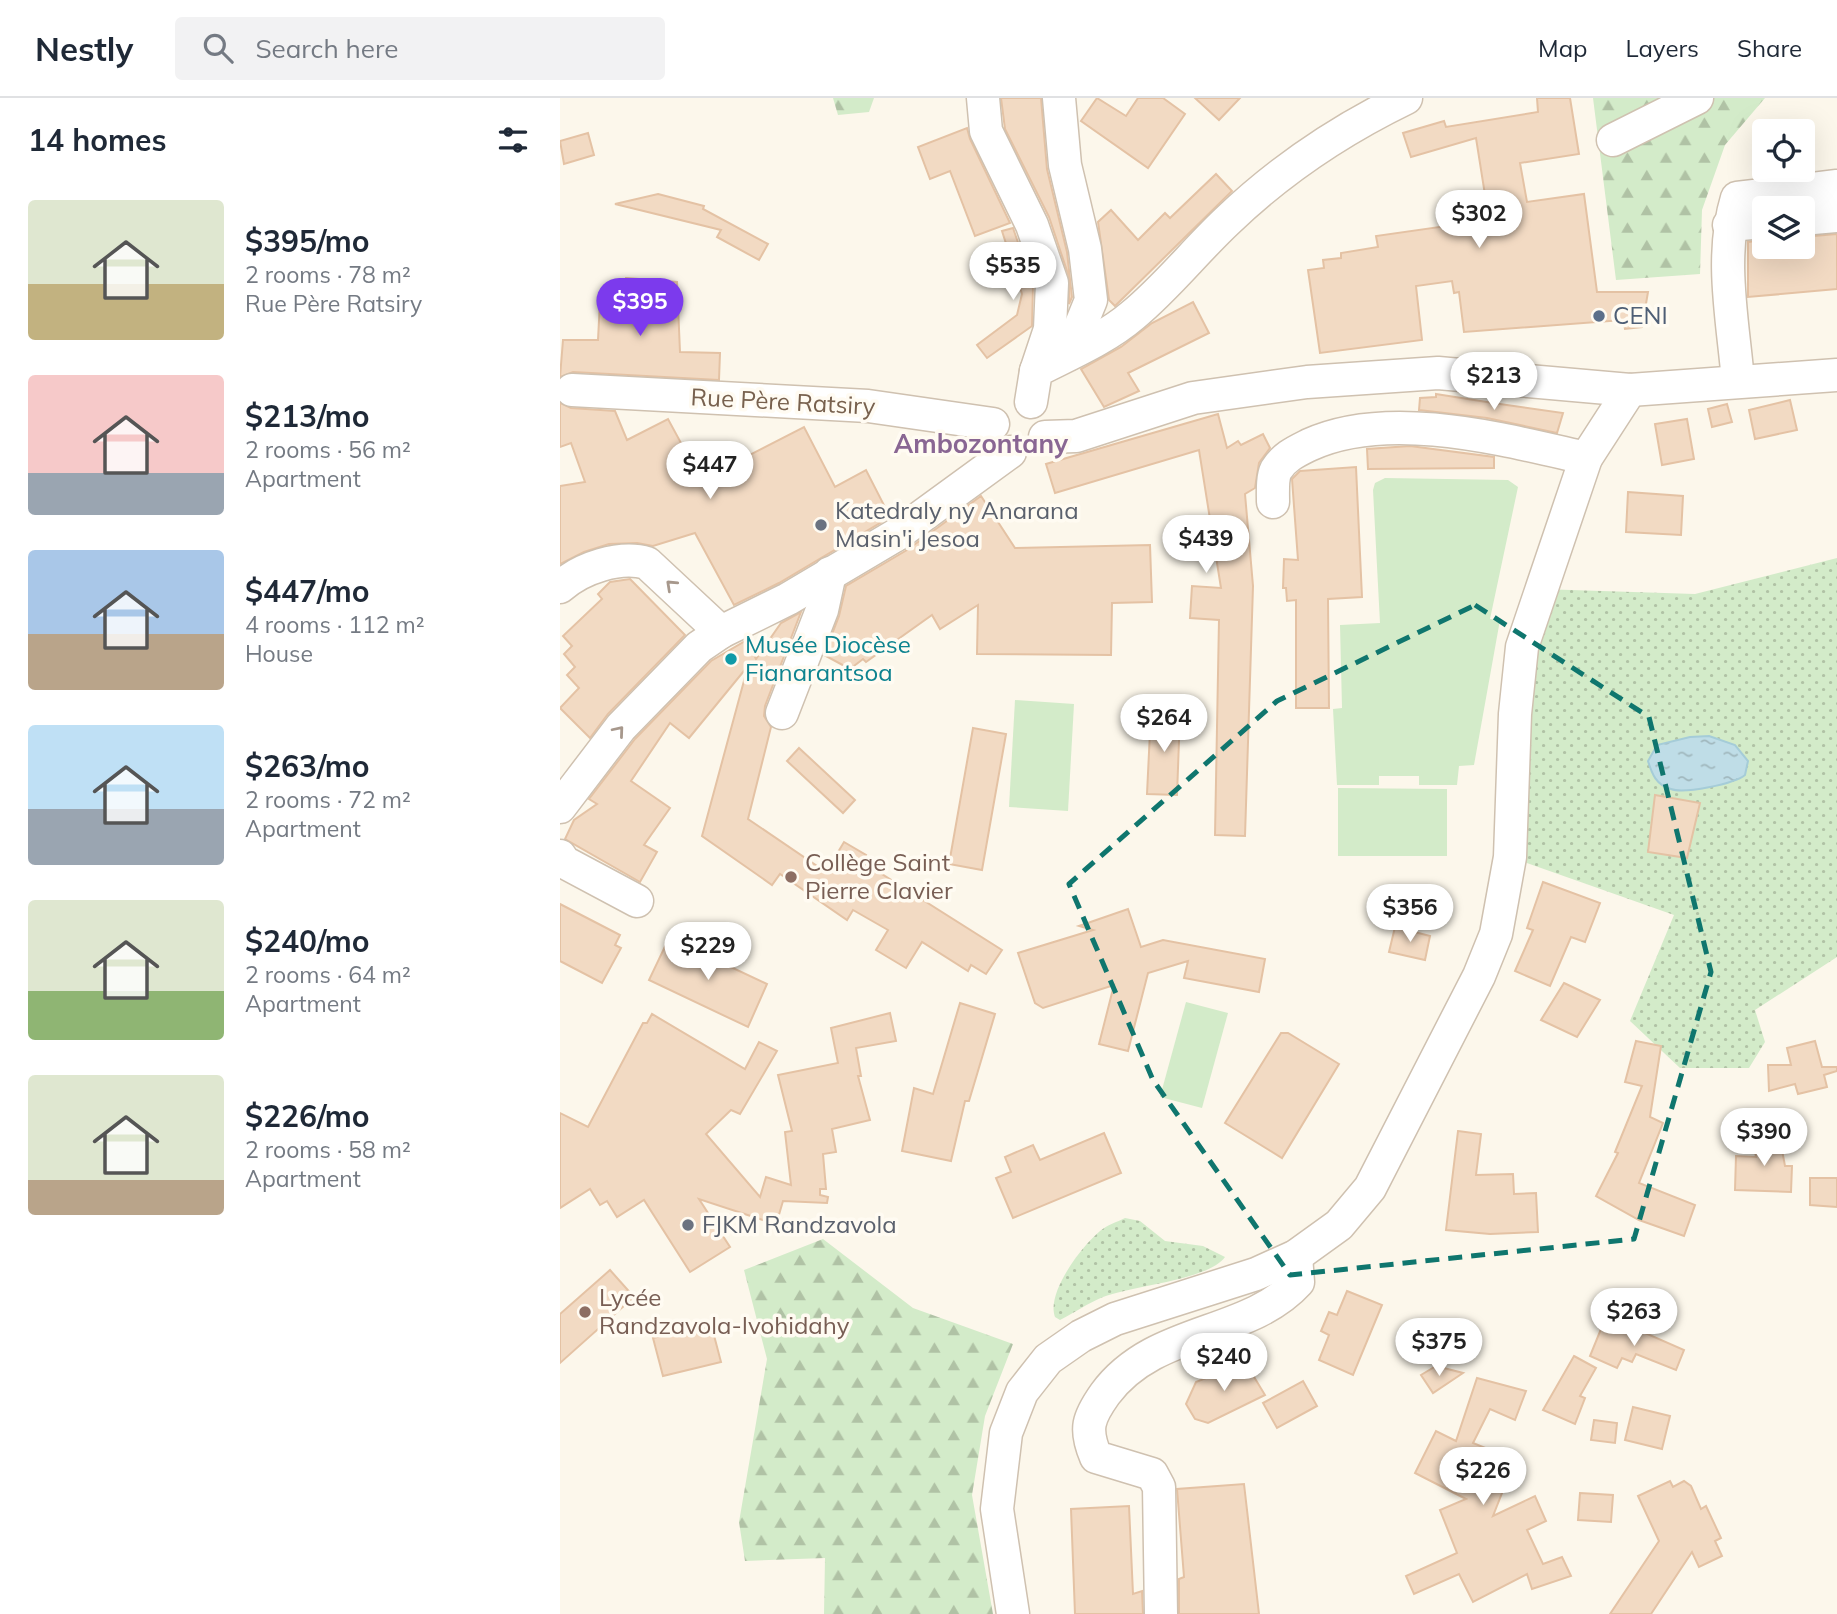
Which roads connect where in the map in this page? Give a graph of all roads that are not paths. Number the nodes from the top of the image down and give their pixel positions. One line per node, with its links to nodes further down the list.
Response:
1 (983, 98): 12 (street)
2 (1059, 98): 11 (street)
3 (1406, 98): 11 (street)
4 (1688, 100): 5 (street)
5 (1613, 140)
6 (1837, 186): 10 (street)
7 (1837, 216): 8 (street)
8 (1815, 218)
9 (1752, 223): 10 (street)
10 (1729, 225): 14 (street)
11 (1069, 354): 12 (street)
12 (1037, 371): 17 (street)
13 (1837, 375): 14 (street)
14 (1738, 381): 16 (street)
15 (572, 390): 18 (street, Rue Père Ratsiry)
16 (1630, 390): 19 (street); 21 (street)
17 (1031, 402): 18 (street); 19 (street)
18 (993, 424): 20 (street)
19 (1045, 436): 20 (street)
20 (1010, 452): 23 (street)
21 (1586, 458): 22 (street); 30 (street)
22 (1273, 502)
23 (830, 573): 25 (street); 26 (street)
24 (560, 587): 25 (street, one-way to 24)
25 (721, 632): 27 (street, one-way to 25)
26 (782, 713)
27 (565, 790)
28 (560, 856): 29 (street)
29 (637, 901)
30 (1296, 1256): 31 (street); 32 (street)
31 (1013, 1614)
32 (1161, 1614)

